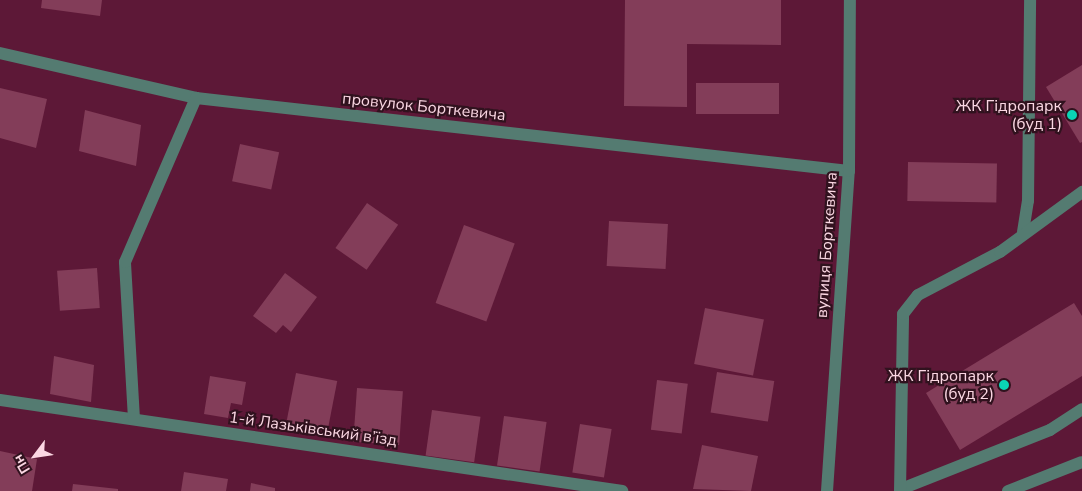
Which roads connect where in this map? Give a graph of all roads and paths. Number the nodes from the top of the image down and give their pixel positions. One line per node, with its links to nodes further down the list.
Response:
1 (850, 0): 5 (street, вулиця Борткевича)
2 (1030, 0): 7 (street)
3 (0, 53): 4 (street, провулок Борткевича)
4 (196, 98): 5 (street, провулок Борткевича); 10 (street)
5 (849, 171): 14 (street, вулиця Борткевича)
6 (1082, 192): 7 (street)
7 (1023, 232): 12 (street)
8 (0, 400): 10 (street, 1-й Лазьківський в’їзд)
9 (1082, 409): 12 (street)
10 (134, 419): 13 (street, 1-й Лазьківський в’їзд)
11 (1082, 462): 15 (street)
12 (900, 490)
13 (622, 491)
14 (827, 491)
15 (1008, 491)

